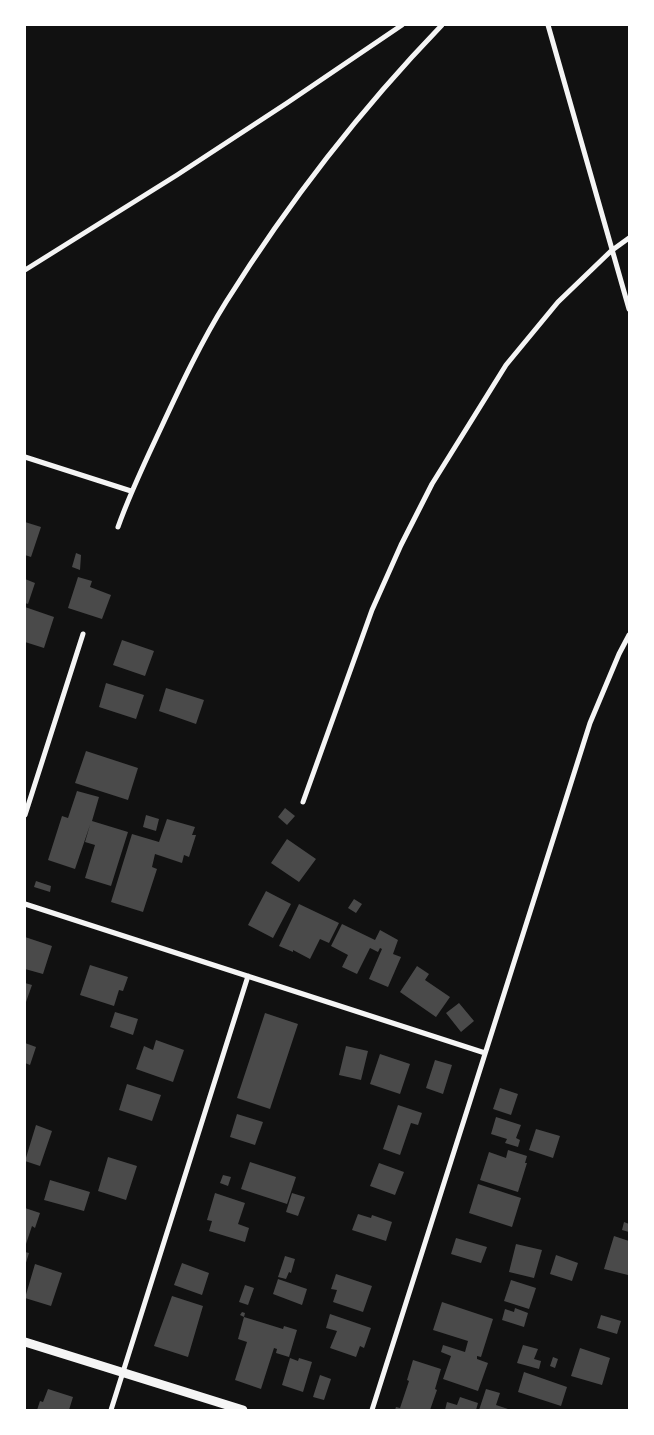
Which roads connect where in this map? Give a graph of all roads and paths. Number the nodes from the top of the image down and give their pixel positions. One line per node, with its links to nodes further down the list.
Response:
1 (402, 25): 6 (street)
2 (442, 25): 9 (street)
3 (548, 25): 5 (street)
4 (629, 238): 5 (street)
5 (611, 251): 7 (street); 13 (street)
6 (25, 270)
7 (629, 308)
8 (25, 457): 9 (street)
9 (131, 491): 10 (street)
10 (118, 527)
11 (83, 634): 14 (street)
12 (629, 635): 17 (street)
13 (303, 802)
14 (25, 816)
15 (25, 904): 16 (street)
16 (248, 976): 17 (street); 19 (street)
17 (486, 1053): 22 (street)
18 (25, 1342): 19 (street)
19 (123, 1372): 20 (street); 21 (street)
20 (111, 1410)
21 (243, 1410)
22 (372, 1410)

